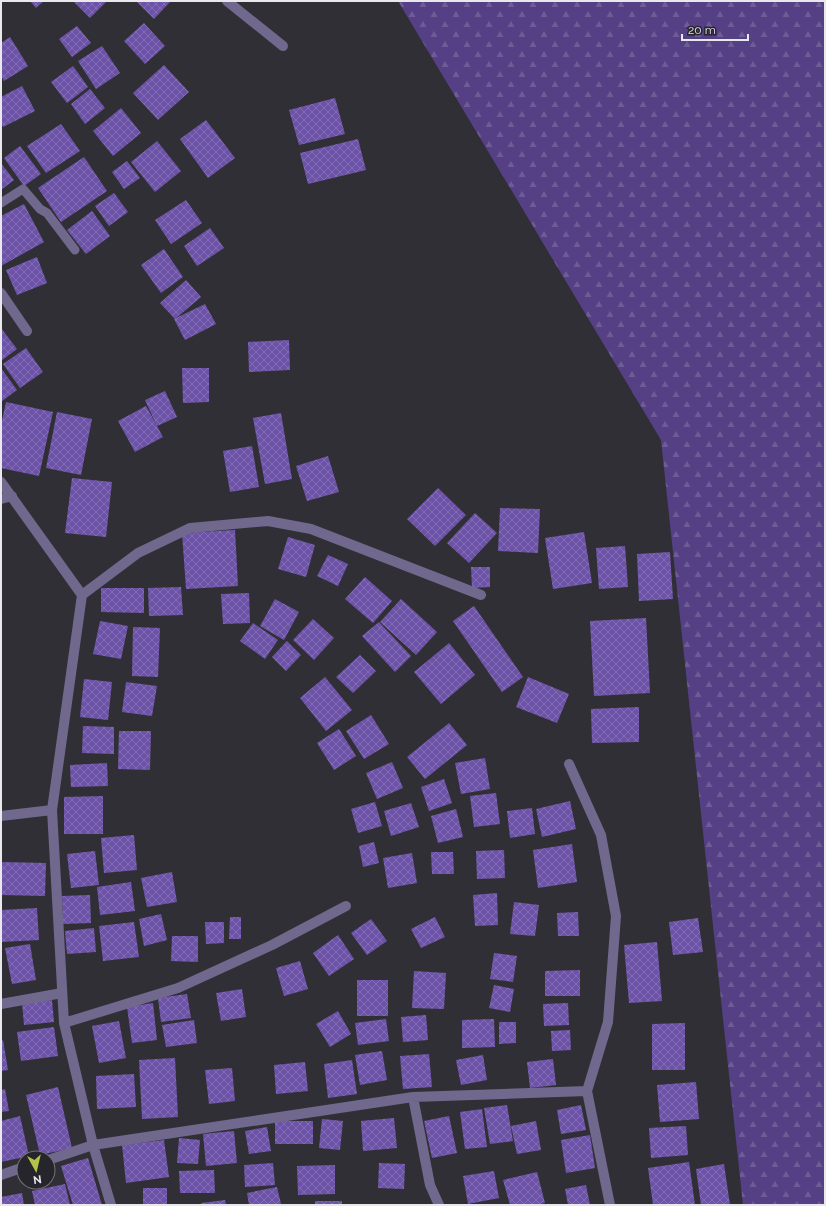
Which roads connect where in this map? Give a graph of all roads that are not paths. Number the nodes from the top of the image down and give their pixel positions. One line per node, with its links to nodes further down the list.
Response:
1 (227, 1): 2 (street)
2 (283, 46)
3 (1, 203): 4 (lane)
4 (75, 250)
5 (1, 293): 6 (street)
6 (27, 331)
7 (1, 482): 8 (street)
8 (12, 496): 9 (street); 10 (street)
9 (1, 499)
10 (82, 595): 11 (street); 13 (street)
11 (481, 595)
12 (569, 764): 19 (street)
13 (52, 810): 14 (street); 16 (street)
14 (1, 816)
15 (346, 906): 18 (street)
16 (62, 993): 17 (street); 18 (street)
17 (1, 1004)
18 (64, 1023): 21 (street)
19 (587, 1091): 20 (street); 27 (street)
20 (413, 1096): 21 (street); 26 (street)
21 (93, 1146): 22 (street); 25 (street)
22 (56, 1158)
23 (16, 1170): 24 (street)
24 (1, 1175)
25 (111, 1205)
26 (439, 1205)
27 (610, 1205)

